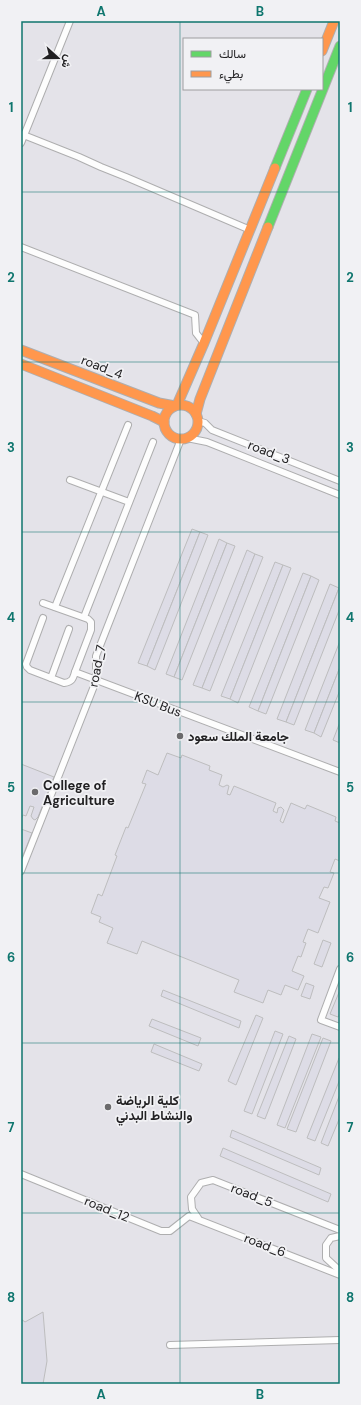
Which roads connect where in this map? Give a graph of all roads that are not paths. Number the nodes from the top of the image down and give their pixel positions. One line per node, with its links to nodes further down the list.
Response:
1 (70, 21): 8 (lane)
2 (334, 21): 4 (street)
3 (340, 46): 5 (street)
4 (323, 48)
5 (323, 89)
6 (306, 90): 10 (street)
7 (323, 90): 16 (street)
8 (23, 134): 9 (lane); 10 (lane)
9 (21, 143)
10 (250, 230): 12 (street)
11 (21, 247): 12 (lane)
12 (204, 343): 15 (street)
13 (21, 350): 15 (street, road_4)
14 (21, 364): 17 (street)
15 (176, 405): 16 (street); 17 (street)
16 (197, 417): 19 (street); 22 (lane)
17 (164, 422): 19 (street)
18 (128, 425): 23 (lane)
19 (184, 438): 24 (lane, road_3); 33 (lane, road_7)
20 (153, 442): 25 (lane)
21 (70, 480): 23 (lane)
22 (340, 481)
23 (102, 492): 25 (lane); 27 (lane)
24 (340, 495)
25 (129, 502): 28 (lane)
26 (43, 603): 27 (lane)
27 (55, 607): 28 (lane)
28 (84, 617): 31 (lane)
29 (43, 618): 32 (lane)
30 (69, 629): 32 (lane)
31 (75, 672): 32 (lane); 33 (lane, KSU Bus)
32 (51, 678)
33 (96, 681): 34 (lane, KSU Bus); 35 (lane, road_7)
34 (340, 772)
35 (21, 871)
36 (340, 969): 37 (lane)
37 (340, 1027)
38 (21, 1174): 39 (lane, road_12)
39 (189, 1216): 40 (lane, road_6)
40 (198, 1218): 41 (lane, road_5); 44 (lane, road_6)
41 (340, 1230)
42 (340, 1236): 43 (lane)
43 (340, 1271)
44 (340, 1275)
45 (340, 1340): 46 (lane)
46 (170, 1345)

